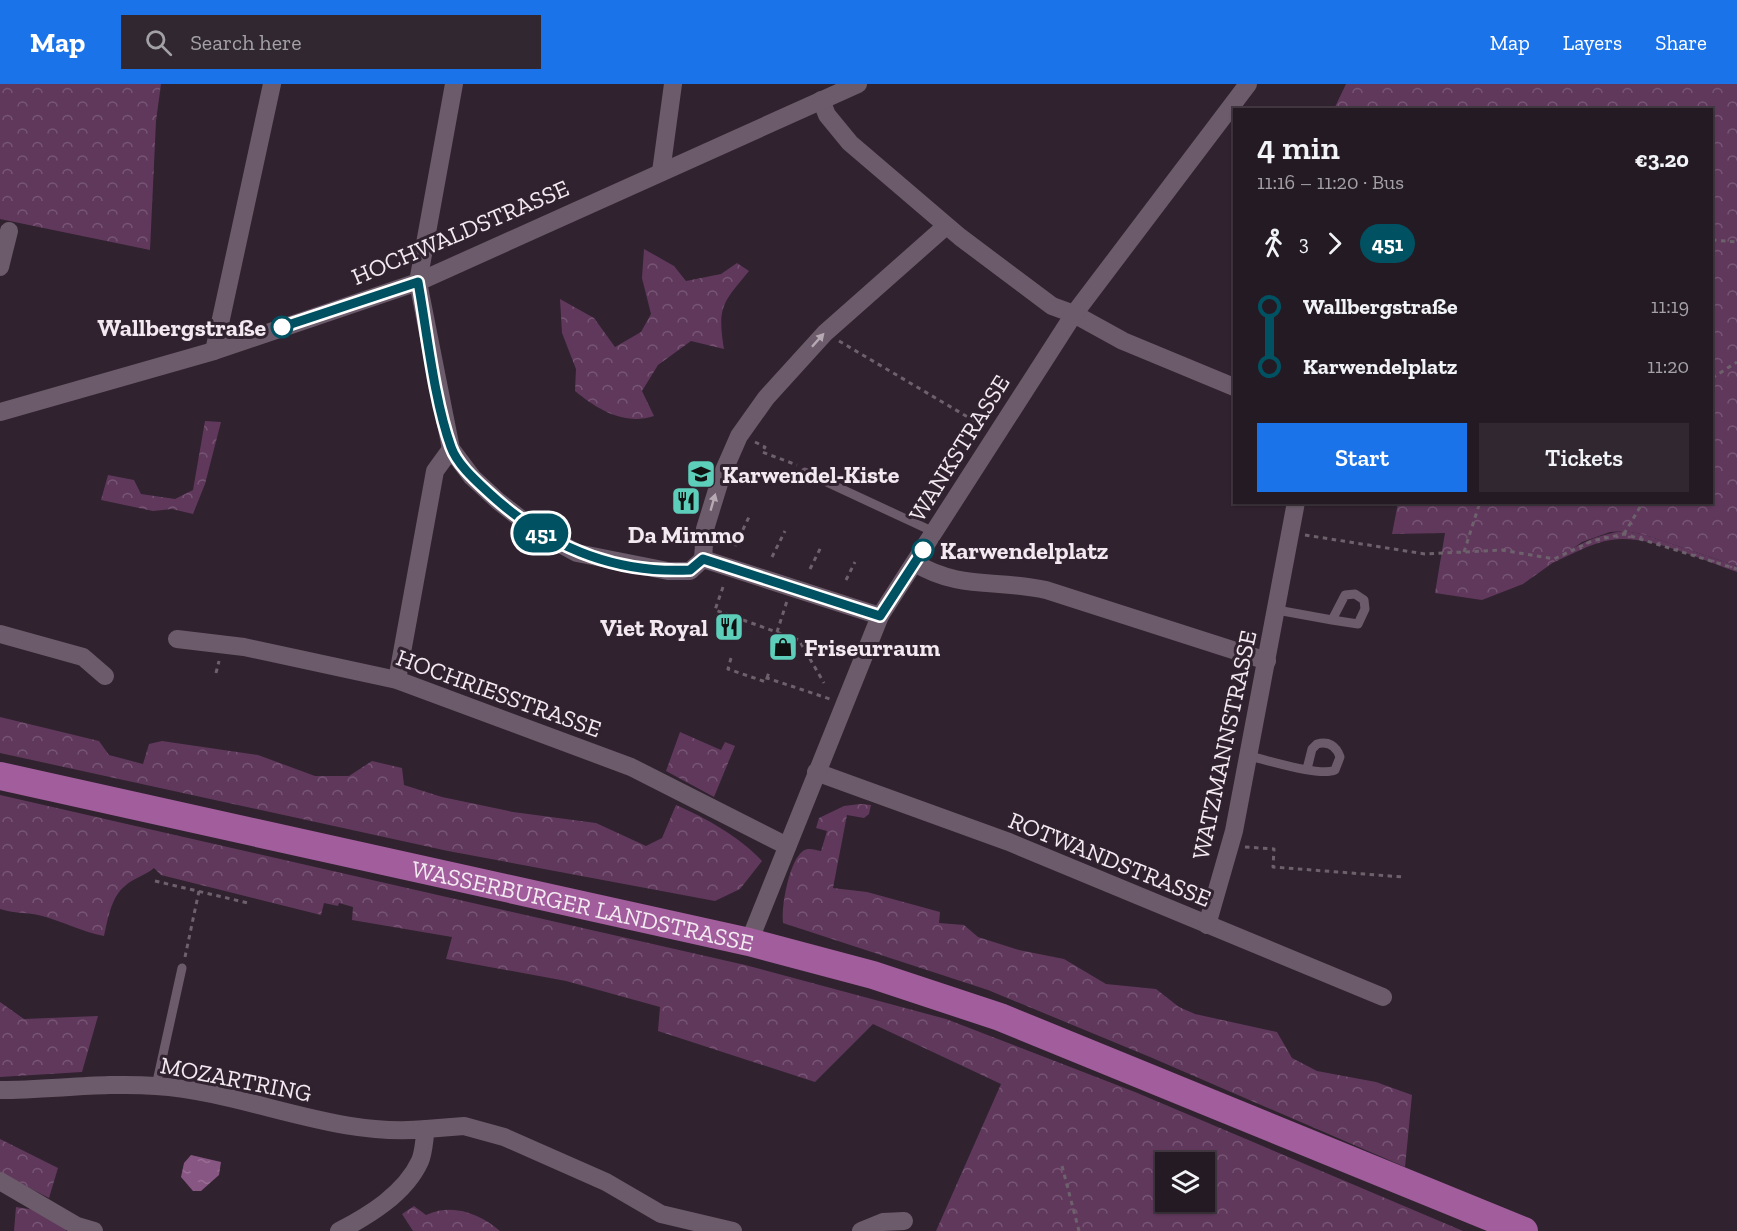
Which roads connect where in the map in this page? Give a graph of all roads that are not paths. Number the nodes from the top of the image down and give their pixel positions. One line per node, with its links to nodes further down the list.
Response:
1 (272, 84): 13 (street)
2 (454, 84): 11 (street)
3 (673, 84): 7 (street)
4 (858, 84): 6 (street, HOCHWALDSTRASSE)
5 (1248, 84): 12 (street, WANKSTRASSE)
6 (821, 100): 7 (street, HOCHWALDSTRASSE); 8 (street)
7 (661, 172): 11 (street, HOCHWALDSTRASSE)
8 (946, 226): 12 (street); 20 (street, one-way to 8)
9 (9, 231): 10 (street)
10 (0, 267)
11 (418, 282): 13 (street, HOCHWALDSTRASSE); 16 (street)
12 (1074, 314): 14 (street); 19 (street, WANKSTRASSE)
13 (214, 351): 15 (street, HOCHWALDSTRASSE)
14 (1233, 387)
15 (0, 412)
16 (451, 449): 20 (street); 29 (street)
17 (805, 472): 19 (lane)
18 (1296, 504): 22 (street, WATZMANNSTRASSE)
19 (934, 532): 21 (street, WANKSTRASSE)
20 (703, 559): 23 (street)
21 (915, 563): 23 (street, WANKSTRASSE); 27 (street)
22 (1277, 610): 24 (lane, WATZMANNSTRASSE); 27 (street, WATZMANNSTRASSE)
23 (880, 616): 32 (street, WANKSTRASSE)
24 (1332, 620)
25 (0, 634): 28 (street)
26 (177, 639): 29 (street, HOCHRIESSTRASSE)
27 (1267, 661): 30 (street, WATZMANNSTRASSE)
28 (105, 676)
29 (398, 680): 34 (street, HOCHRIESSTRASSE)
30 (1249, 756): 31 (lane); 35 (street, WATZMANNSTRASSE)
31 (1307, 769)
32 (816, 771): 34 (street, WANKSTRASSE); 35 (street, ROTWANDSTRASSE)
33 (0, 776): 36 (main road, WASSERBURGER LANDSTRASSE)
34 (787, 846): 36 (street, WANKSTRASSE)
35 (1207, 925): 38 (street, ROTWANDSTRASSE)
36 (748, 942): 48 (main road, WASSERBURGER LANDSTRASSE)
37 (182, 968): 39 (lane)
38 (1383, 997)
39 (156, 1086): 40 (street, MOZARTRING); 41 (street, MOZARTRING)
40 (0, 1090)
41 (426, 1129): 45 (street); 46 (street, MOZARTRING)
42 (0, 1181): 44 (street)
43 (904, 1221): 47 (street)
44 (94, 1231)
45 (339, 1231)
46 (733, 1231)
47 (861, 1231)
48 (1524, 1231)

